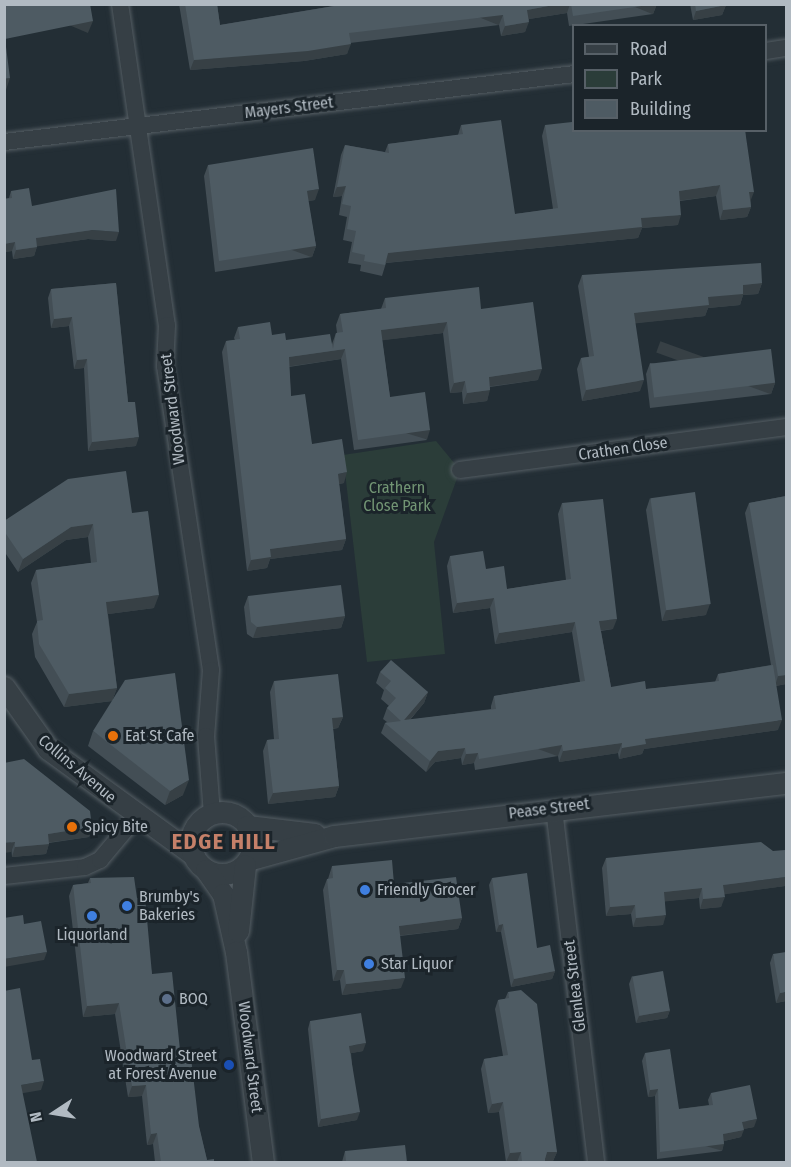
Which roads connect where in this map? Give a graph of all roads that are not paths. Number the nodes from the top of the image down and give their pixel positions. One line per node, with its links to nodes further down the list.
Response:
1 (120, 4): 5 (street, Woodward Street)
2 (786, 48): 3 (street)
3 (767, 51)
4 (572, 74): 5 (street, Mayers Street)
5 (136, 127): 6 (street, Mayers Street); 15 (street, Woodward Street)
6 (4, 142)
7 (786, 427): 8 (street, Crathen Close)
8 (460, 470)
9 (4, 687): 14 (street, Collins Avenue)
10 (786, 773): 11 (street, Pease Street)
11 (765, 782): 12 (street, Pease Street); 13 (street, Pease Street)
12 (786, 783)
13 (554, 809): 17 (street, Pease Street); 23 (street, Glenlea Street)
14 (136, 817): 15 (street); 18 (street, Collins Avenue); 20 (street)
15 (208, 817): 16 (street); 18 (street)
16 (248, 826): 17 (street, Pease Street); 19 (street)
17 (334, 836): 19 (street, Pease Street)
18 (200, 862): 19 (street); 21 (street, Woodward Street)
19 (246, 863): 21 (street, Woodward Street)
20 (4, 876)
21 (236, 952): 22 (street, Woodward Street)
22 (263, 1162)
23 (596, 1162)

